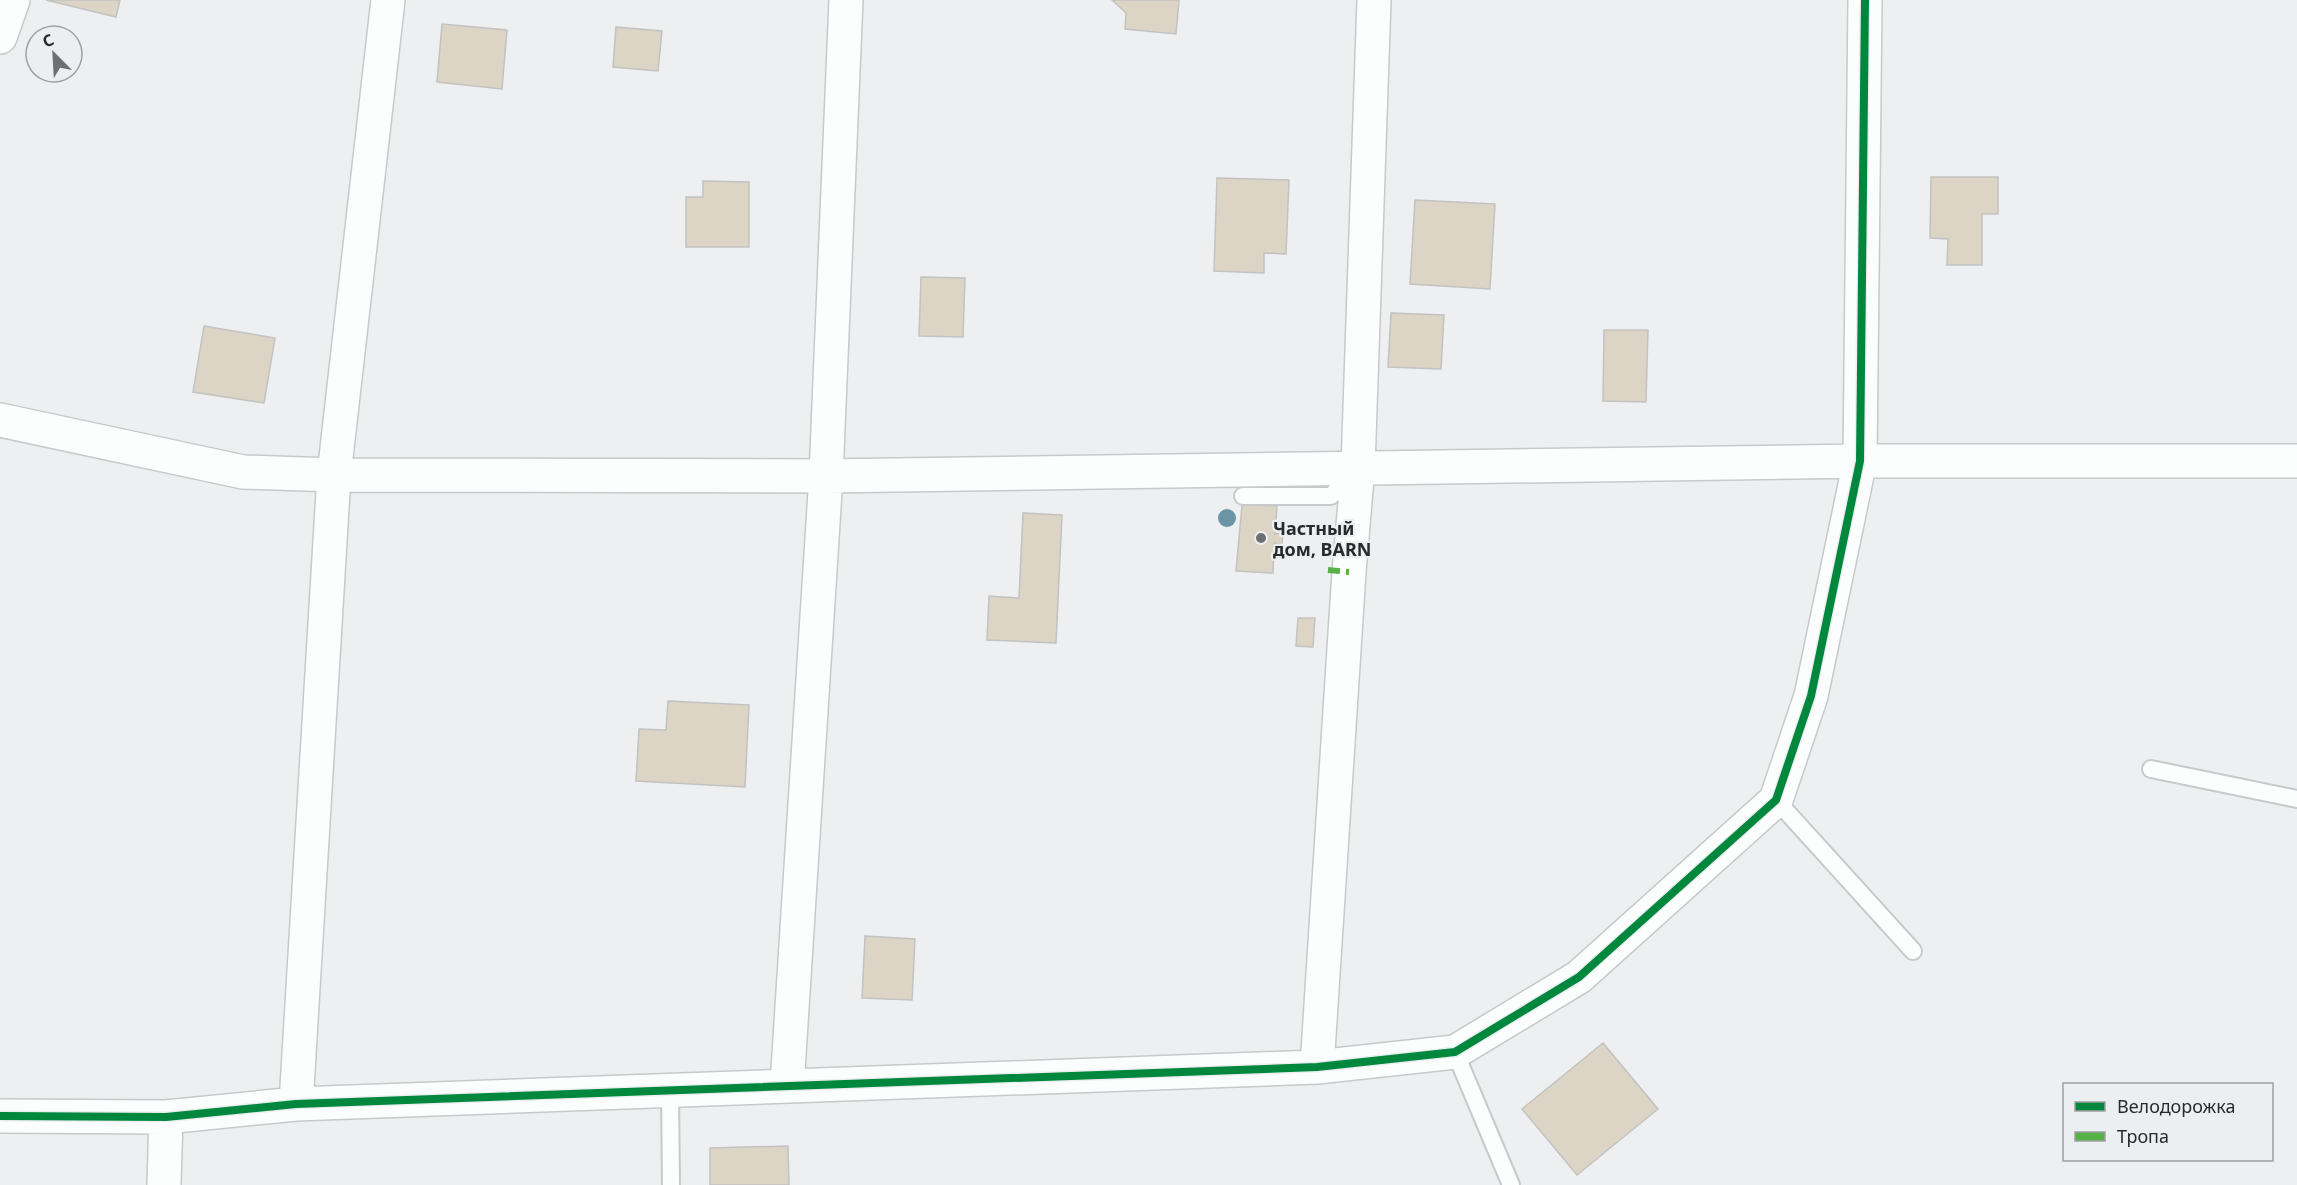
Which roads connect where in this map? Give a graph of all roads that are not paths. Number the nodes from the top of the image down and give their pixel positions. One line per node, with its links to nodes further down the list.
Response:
1 (13, 0): 6 (street)
2 (388, 0): 11 (street)
3 (846, 0): 12 (street)
4 (1374, 0): 10 (street)
5 (1864, 0): 8 (street)
6 (0, 38)
7 (0, 420): 11 (street)
8 (1860, 461): 9 (street); 10 (street); 16 (street)
9 (2297, 461)
10 (1358, 467): 12 (street); 13 (lane); 19 (street)
11 (334, 475): 12 (street); 22 (street)
12 (826, 476): 20 (street)
13 (1243, 496)
14 (2151, 769): 15 (lane)
15 (2297, 799)
16 (1776, 800): 17 (lane); 18 (street)
17 (1913, 951)
18 (1455, 1052): 19 (street); 27 (lane)
19 (1317, 1067): 20 (street)
20 (787, 1086): 21 (street)
21 (670, 1091): 22 (street); 26 (lane)
22 (296, 1104): 24 (street)
23 (0, 1116): 24 (street)
24 (166, 1117): 25 (street)
25 (164, 1185)
26 (671, 1185)
27 (1511, 1185)

